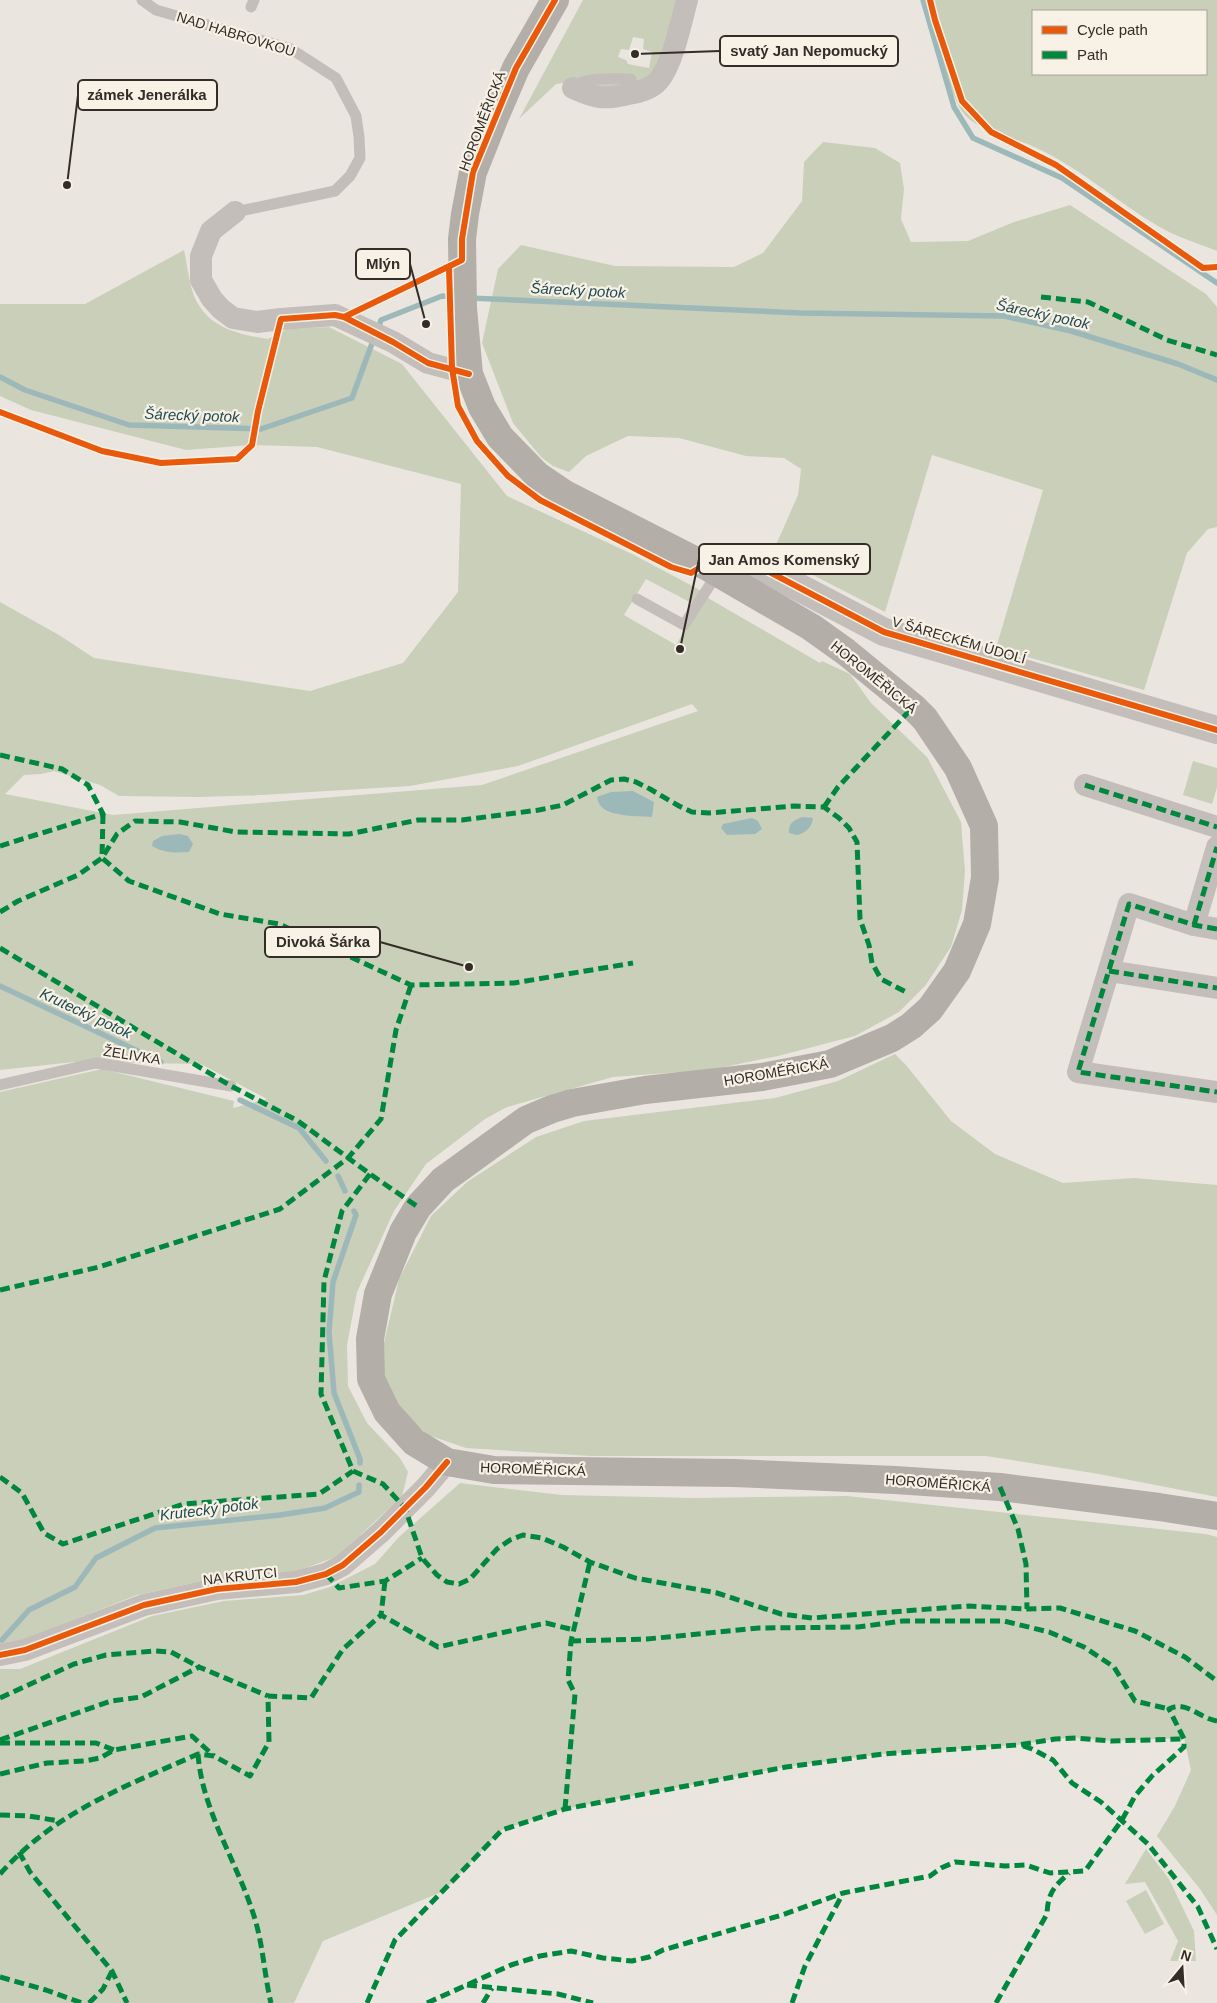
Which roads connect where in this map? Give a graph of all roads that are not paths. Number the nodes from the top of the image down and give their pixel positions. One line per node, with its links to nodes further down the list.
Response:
1 (142, 0): 6 (lane, NAD HABROVKOU)
2 (555, 0): 7 (main road, HOROMĚŘICKÁ)
3 (687, 0): 5 (street)
4 (631, 79): 5 (lane)
5 (573, 88)
6 (235, 212): 7 (street, NAD HABROVKOU)
7 (469, 374): 8 (main road, HOROMĚŘICKÁ)
8 (710, 569): 9 (lane); 10 (street, V ŠÁRECKÉM ÚDOLÍ); 21 (main road, HOROMĚŘICKÁ)
9 (637, 599)
10 (1217, 730)
11 (1084, 785): 12 (street)
12 (1217, 827)
13 (1217, 847): 14 (street)
14 (1194, 925): 15 (street); 16 (street)
15 (1217, 929)
16 (1109, 972): 17 (street); 20 (street)
17 (1217, 988)
18 (0, 1085): 19 (lane, ŽELIVKA)
19 (231, 1086)
20 (1217, 1092)
21 (447, 1462): 22 (main road, HOROMĚŘICKÁ); 23 (street, NA KRUTCI)
22 (1217, 1516)
23 (0, 1655)

